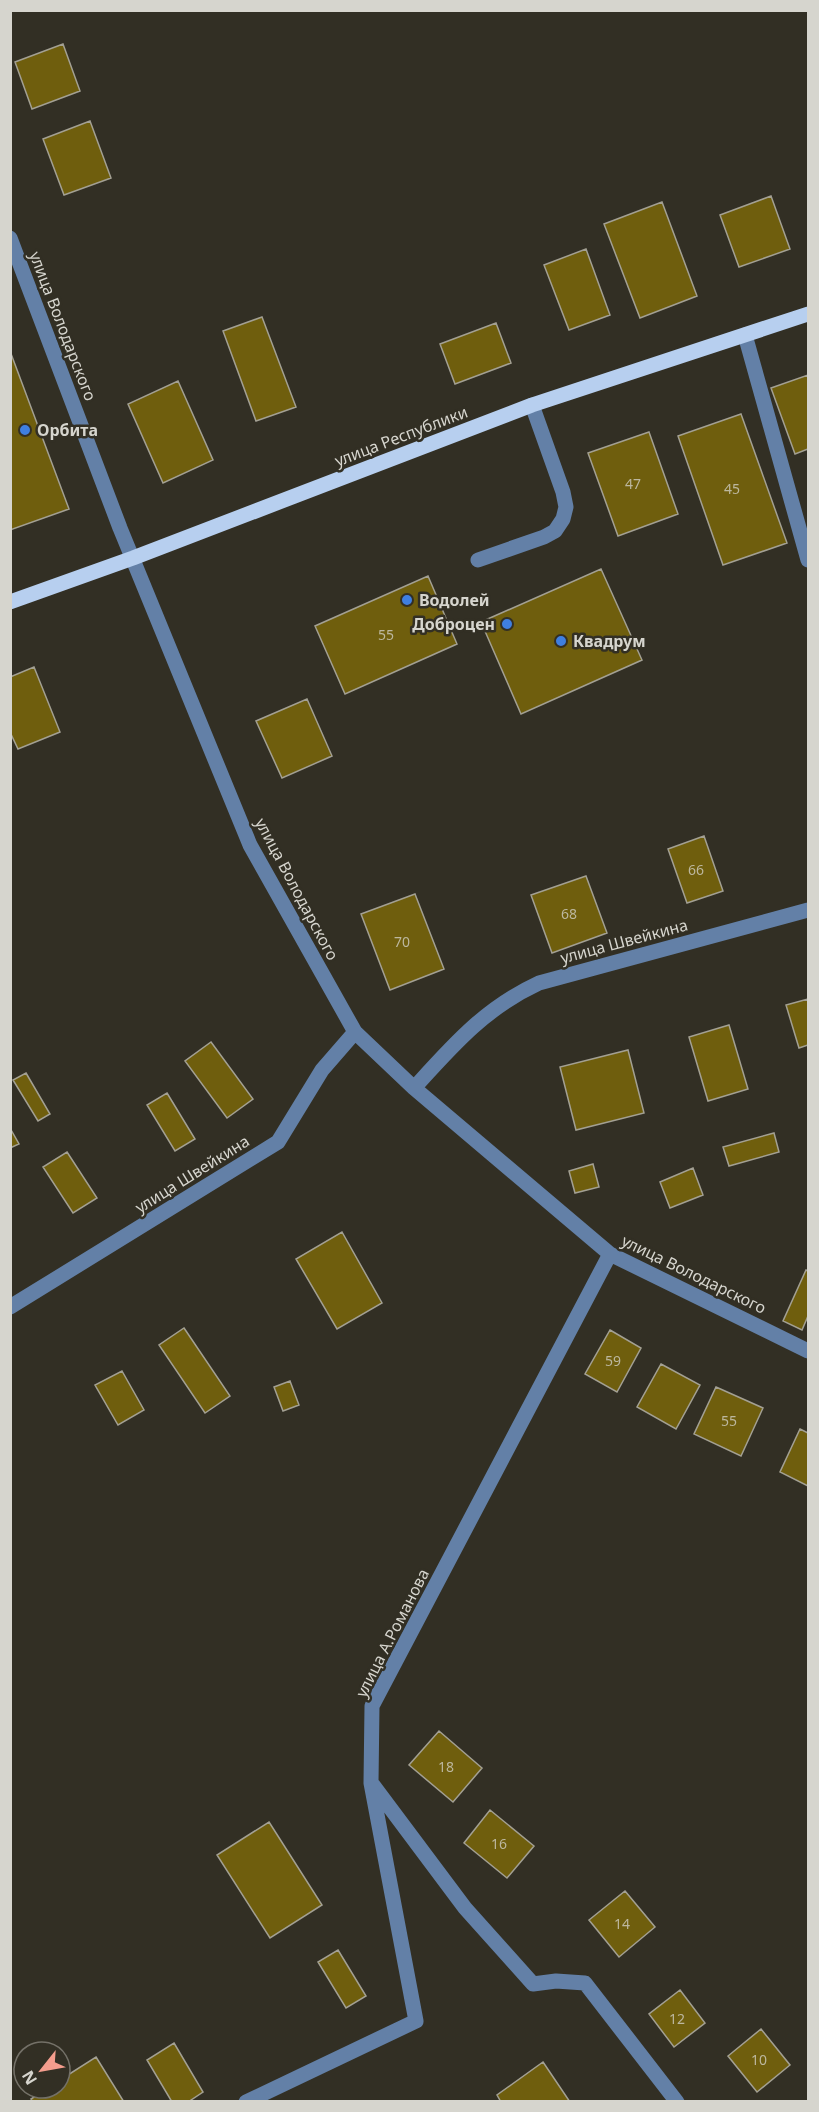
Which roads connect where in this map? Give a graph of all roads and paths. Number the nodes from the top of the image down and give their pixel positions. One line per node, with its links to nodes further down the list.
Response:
1 (10, 238): 5 (street, улица Володарского)
2 (808, 314): 3 (main road, улица Республики)
3 (745, 335): 4 (main road, улица Республики); 7 (street)
4 (532, 405): 5 (main road, улица Республики); 6 (street)
5 (133, 558): 8 (main road, улица Республики); 10 (street, улица Володарского)
6 (478, 560)
7 (808, 560)
8 (10, 602)
9 (808, 910): 11 (street, улица Швейкина)
10 (355, 1032): 11 (street, улица Володарского); 13 (street, улица Швейкина)
11 (414, 1089): 12 (street, улица Володарского)
12 (610, 1254): 14 (street, улица Володарского); 15 (street, улица А.Романова)
13 (10, 1307)
14 (808, 1351)
15 (371, 1783): 16 (street, улица А.Романова); 17 (street)
16 (246, 2102)
17 (677, 2102)

